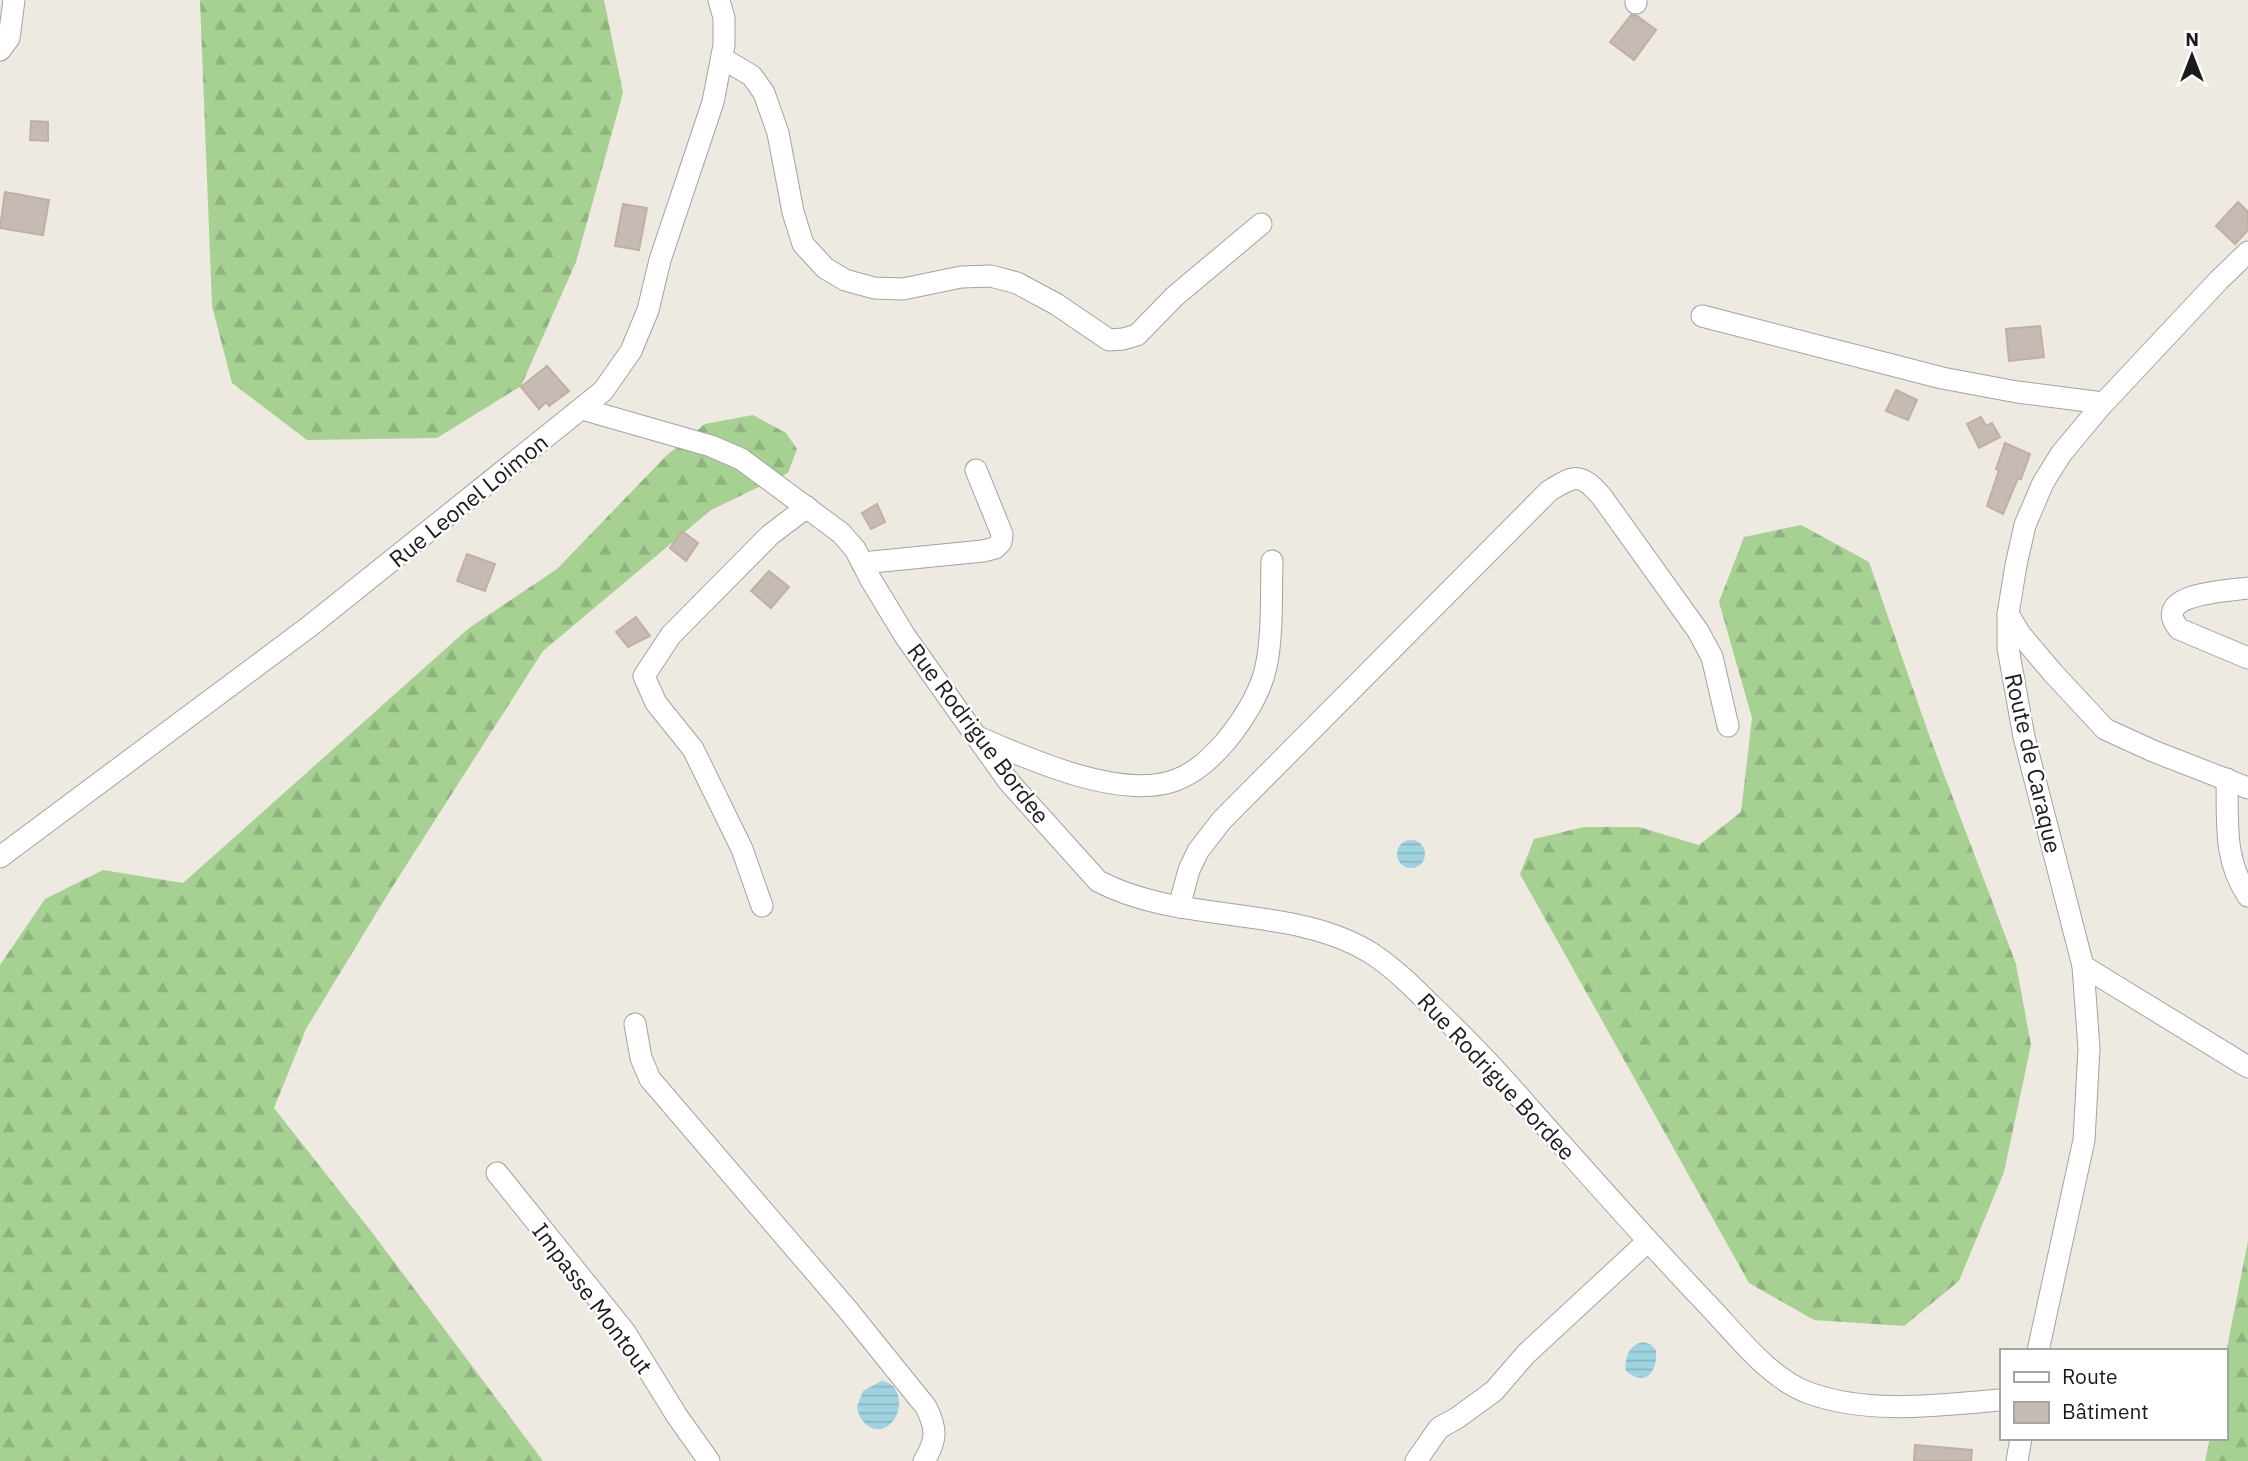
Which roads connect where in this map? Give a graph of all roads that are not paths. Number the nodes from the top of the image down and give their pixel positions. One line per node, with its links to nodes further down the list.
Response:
1 (14, 0): 3 (street)
2 (719, 0): 4 (street, Rue Leonel Loimon)
3 (0, 50)
4 (722, 58): 5 (street); 9 (street, Rue Leonel Loimon)
5 (1261, 224)
6 (2248, 252): 8 (street, Route de Caraque)
7 (1702, 316): 8 (street)
8 (2103, 403): 15 (street, Route de Caraque)
9 (582, 409): 11 (street, Rue Rodrigue Bordee); 21 (street, Rue Leonel Loimon)
10 (976, 470): 13 (street)
11 (807, 507): 13 (street, Rue Rodrigue Bordee); 23 (street)
12 (1272, 561): 18 (street)
13 (862, 563): 18 (street, Rue Rodrigue Bordee)
14 (2248, 588): 16 (street)
15 (2008, 614): 19 (street); 25 (street, Route de Caraque)
16 (2248, 658)
17 (1728, 726): 24 (street)
18 (976, 736): 24 (street, Rue Rodrigue Bordee)
19 (2227, 779): 20 (street); 22 (street)
20 (2248, 788)
21 (0, 857)
22 (2248, 896)
23 (762, 906)
24 (1179, 907): 29 (street, Rue Rodrigue Bordee)
25 (2082, 966): 27 (street); 30 (street, Route de Caraque)
26 (635, 1024): 34 (street)
27 (2248, 1067)
28 (497, 1173): 33 (street, Impasse Montout)
29 (1647, 1242): 31 (street, Rue Rodrigue Bordee); 35 (street)
30 (2038, 1349)
31 (2000, 1400)
32 (2021, 1440): 36 (street)
33 (709, 1461)
34 (924, 1461)
35 (1416, 1461)
36 (2017, 1461)

